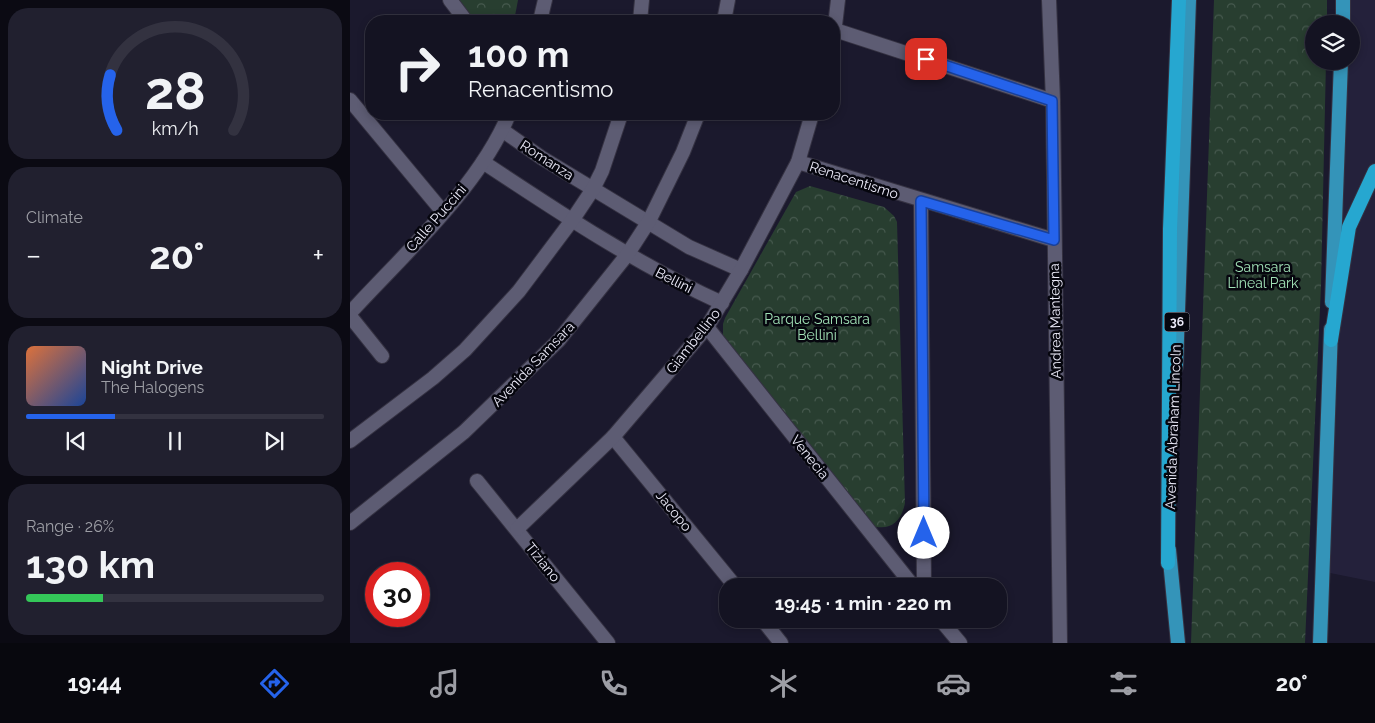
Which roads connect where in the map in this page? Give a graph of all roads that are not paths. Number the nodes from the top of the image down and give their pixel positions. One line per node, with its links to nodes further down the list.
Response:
1 (450, 0): 10 (street)
2 (545, 0): 11 (street)
3 (642, 0): 12 (street)
4 (728, 0): 13 (street)
5 (838, 0): 14 (street)
6 (1049, 0): 19 (street, Andrea Mantegna)
7 (1179, 0): 48 (highway)
8 (1189, 0): 48 (main road, Avenida Abraham Lincoln / 36)
9 (1344, 0): 15 (main road)
10 (461, 15)
11 (541, 15)
12 (641, 15)
13 (725, 15)
14 (836, 15)
15 (1343, 15)
16 (840, 34): 19 (street)
17 (1341, 70): 41 (main road)
18 (350, 100): 20 (street)
19 (1052, 101): 35 (street, Andrea Mantegna)
20 (365, 118)
21 (367, 120): 32 (street)
22 (506, 120): 26 (street, Calle Puccini)
23 (619, 120): 30 (street)
24 (696, 120): 34 (street, Avenida Samsara)
25 (810, 120): 28 (street, Giambellino)
26 (502, 130): 27 (street, Calle Puccini); 30 (street, Romanza)
27 (483, 162): 32 (street, Calle Puccini); 33 (street)
28 (798, 162): 31 (street, Renacentismo); 37 (street, Giambellino)
29 (1375, 171): 41 (highway)
30 (593, 189): 33 (street); 34 (street, Romanza)
31 (921, 201): 35 (street, Renacentismo); 51 (street)
32 (443, 212): 39 (street, Calle Puccini)
33 (573, 219): 36 (street, Bellini); 44 (street)
34 (649, 221): 36 (street, Avenida Samsara); 37 (street)
35 (1054, 240): 57 (street, Andrea Mantegna)
36 (627, 255): 38 (street, Bellini); 46 (street, Avenida Samsara)
37 (741, 270): 38 (street, Giambellino)
38 (722, 303): 40 (street, Giambellino)
39 (350, 314): 42 (street)
40 (707, 328): 43 (street, Giambellino); 50 (street, Venecia)
41 (1331, 340): 59 (main road)
42 (382, 356)
43 (613, 437): 47 (street, Giambellino); 49 (street, Jacopo)
44 (350, 441)
45 (477, 481): 47 (street, Tiziano)
46 (350, 523)
47 (517, 529): 54 (street, Tiziano)
48 (1168, 563): 58 (main road, Avenida Abraham Lincoln / 36)
49 (728, 578)
50 (907, 578)
51 (924, 578)
52 (769, 628): 55 (street)
53 (948, 628): 56 (street)
54 (608, 643)
55 (781, 643)
56 (960, 643)
57 (1060, 643)
58 (1178, 643)
59 (1320, 643)

